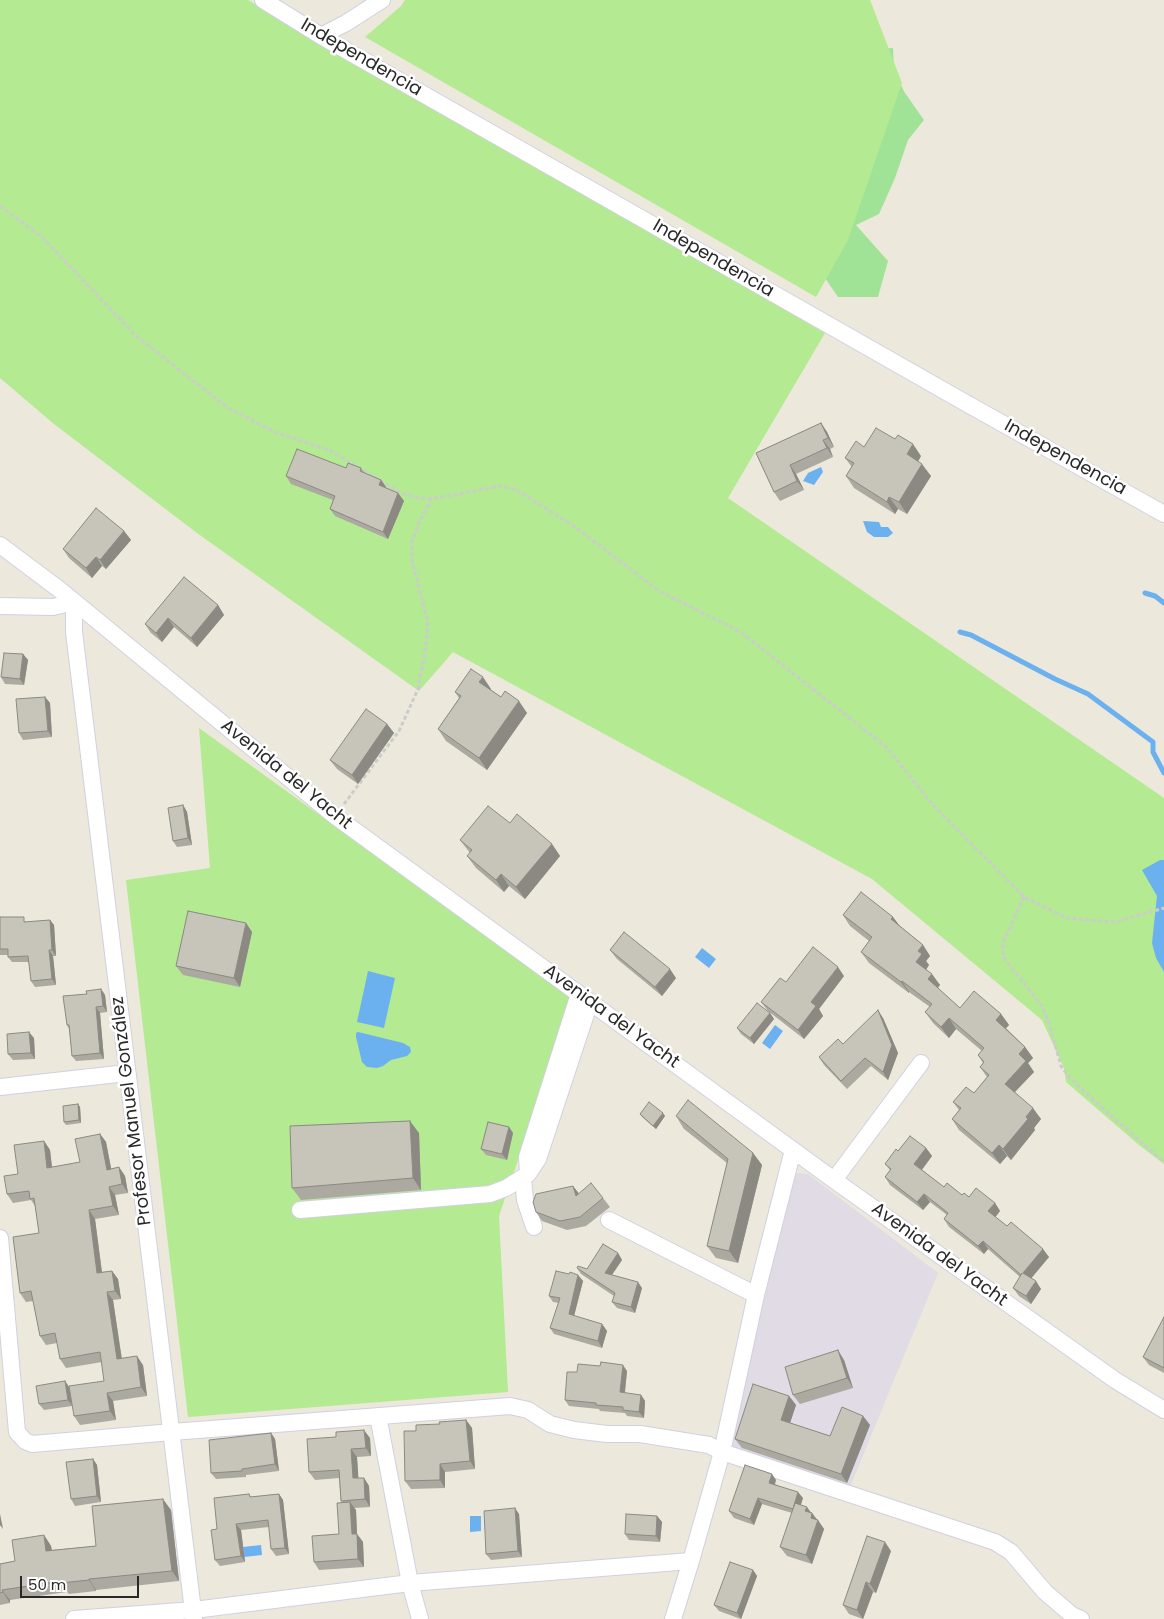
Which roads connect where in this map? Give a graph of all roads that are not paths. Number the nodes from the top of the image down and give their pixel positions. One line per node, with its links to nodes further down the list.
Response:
1 (263, 0): 3 (street, Independencia)
2 (382, 0): 3 (street)
3 (322, 36): 4 (street, Independencia)
4 (1164, 514)
5 (0, 545): 6 (street, Avenida del Yacht)
6 (74, 602): 7 (street); 8 (street, Avenida del Yacht); 10 (street, Profesor Manuel González)
7 (0, 606)
8 (584, 998): 12 (street, Avenida del Yacht); 13 (street)
9 (921, 1063): 14 (street)
10 (127, 1073): 11 (street); 22 (street, Profesor Manuel González)
11 (0, 1087)
12 (793, 1150): 14 (street, Avenida del Yacht); 19 (street)
13 (525, 1176): 15 (street); 17 (street)
14 (834, 1180): 20 (street, Avenida del Yacht)
15 (300, 1210)
16 (609, 1220): 19 (street)
17 (534, 1227)
18 (0, 1238): 22 (street)
19 (756, 1295): 23 (street)
20 (1164, 1410)
21 (378, 1416): 22 (street); 23 (street); 25 (street)
22 (172, 1432): 26 (street, Profesor Manuel González)
23 (722, 1452): 24 (street); 30 (street)
24 (691, 1562): 25 (street); 29 (street)
25 (410, 1583): 26 (street); 28 (street)
26 (194, 1615): 27 (street)
27 (74, 1619)
28 (420, 1619)
29 (673, 1619)
30 (1081, 1619)

